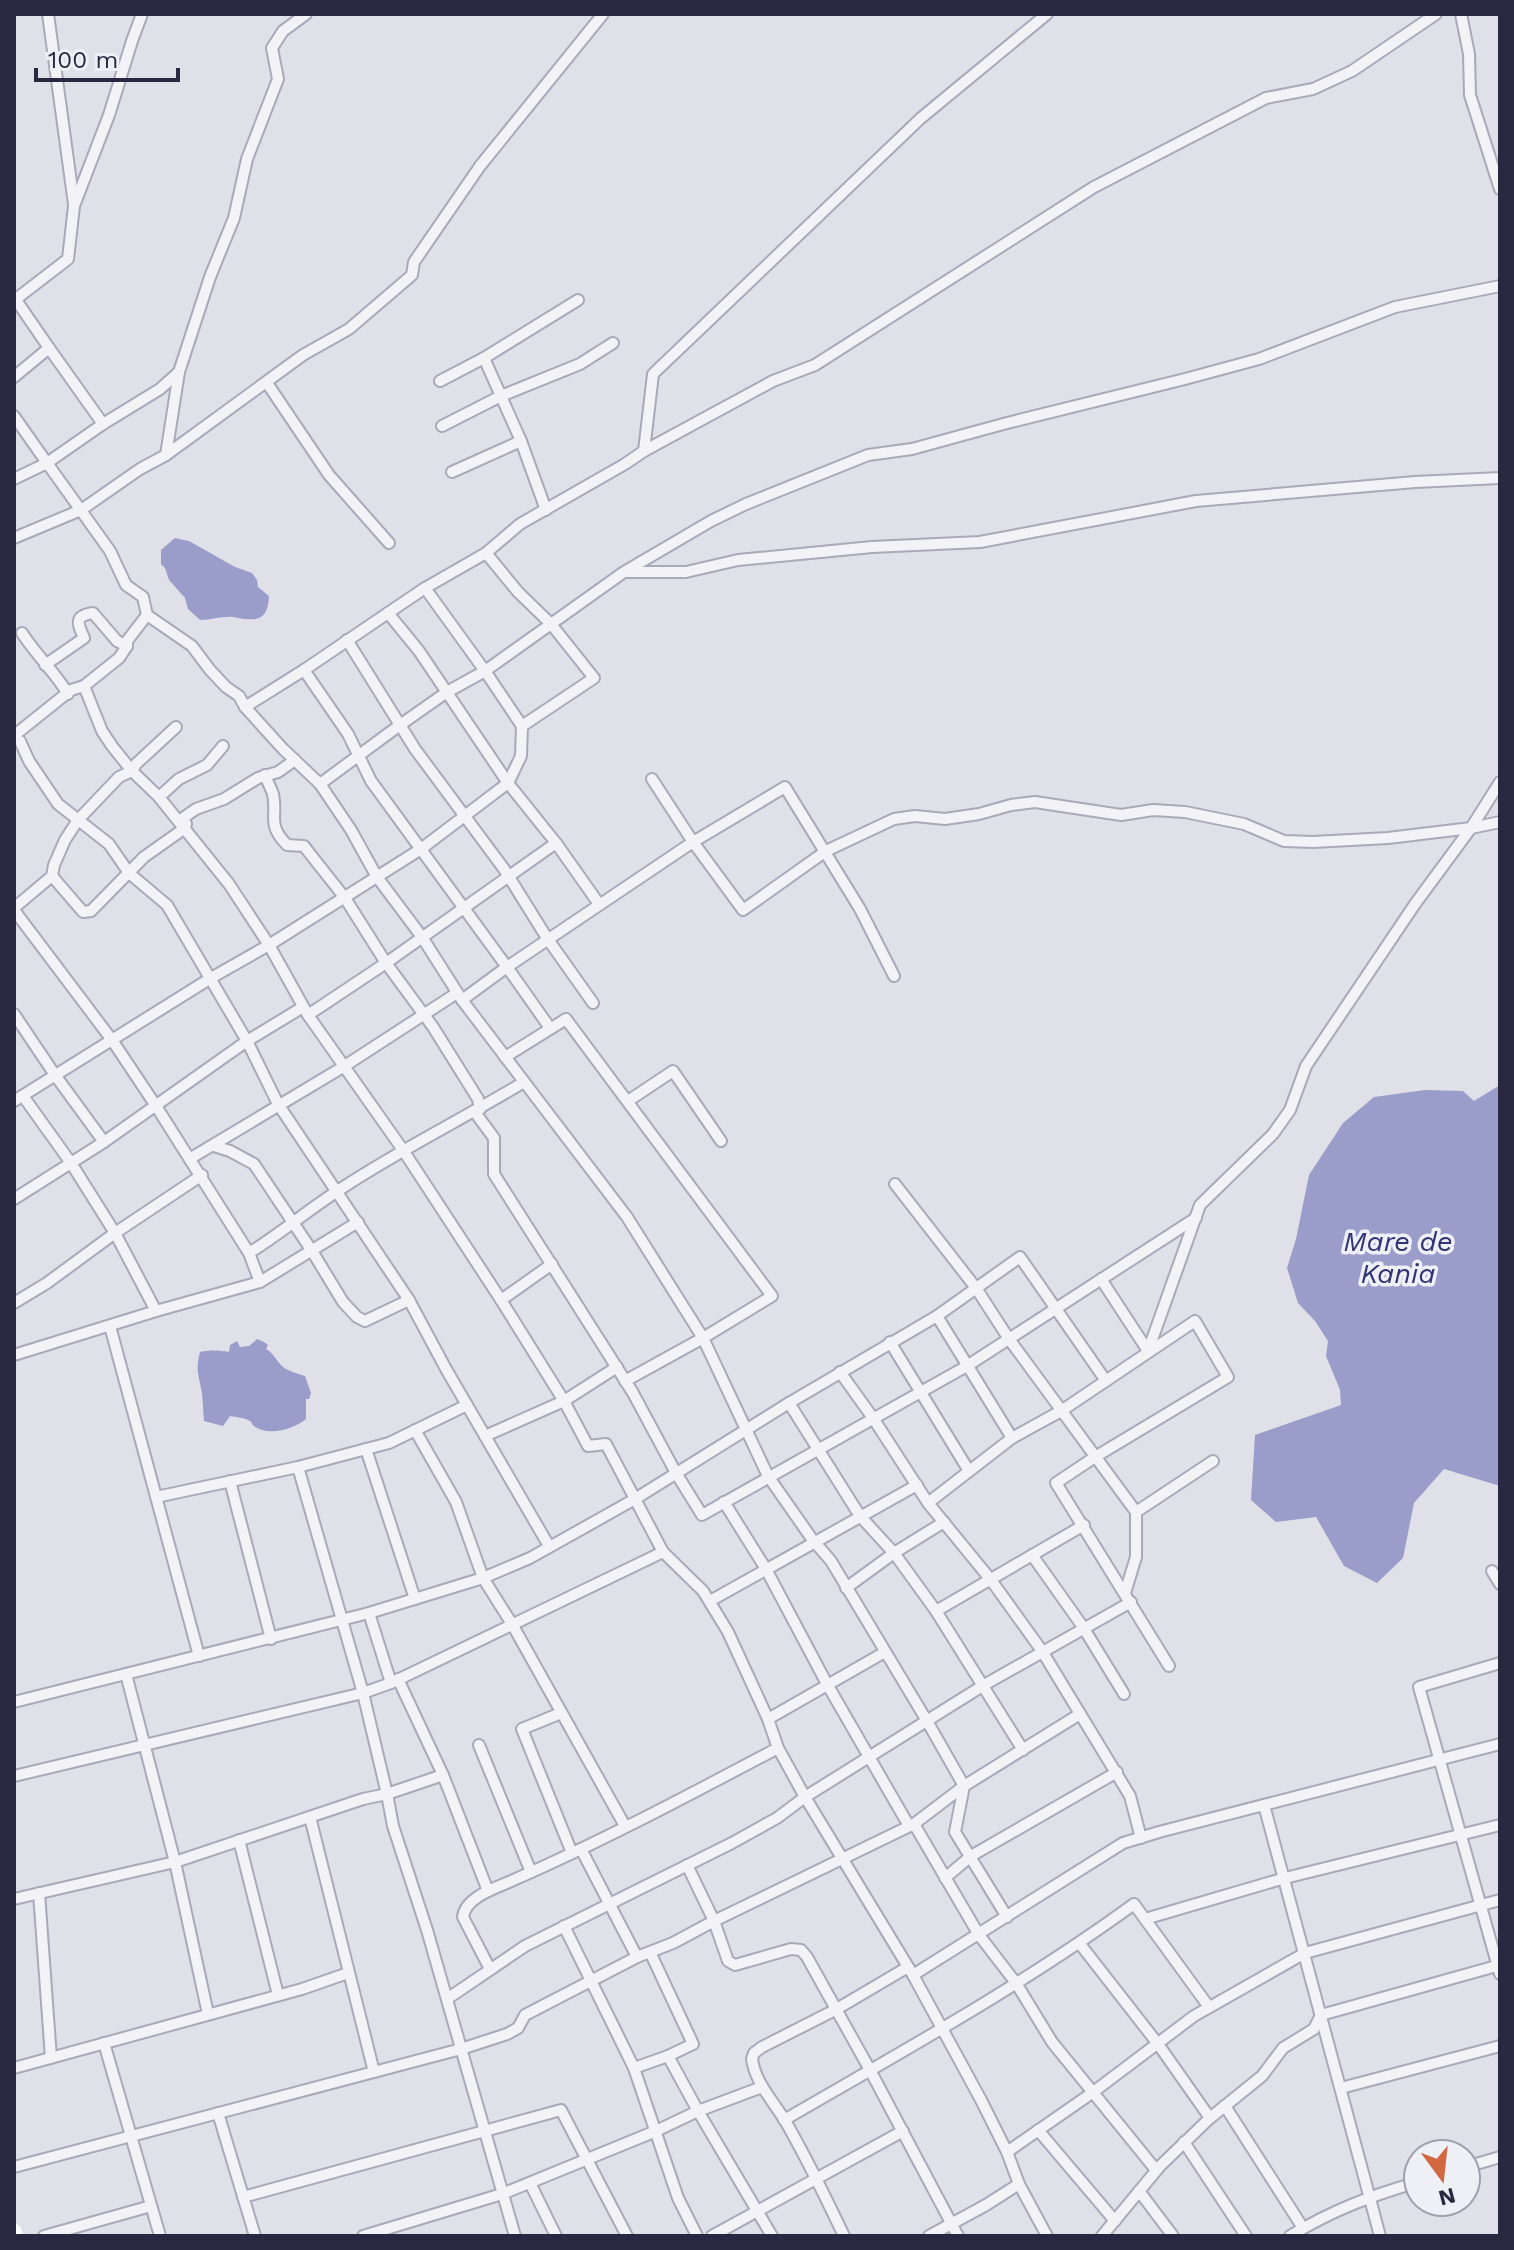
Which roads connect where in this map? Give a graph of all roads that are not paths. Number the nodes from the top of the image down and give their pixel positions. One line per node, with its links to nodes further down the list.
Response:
1 (48, 14): 9 (street)
2 (142, 14): 9 (street)
3 (306, 14): 16 (street)
4 (603, 14): 19 (street)
5 (1047, 14): 25 (street)
6 (1436, 14): 25 (street)
7 (1461, 14): 8 (street)
8 (1500, 189)
9 (74, 206): 11 (street)
10 (1500, 286): 36 (street)
11 (15, 298): 14 (street)
12 (578, 300): 15 (street)
13 (613, 343): 20 (street)
14 (49, 348): 17 (street); 22 (street)
15 (484, 358): 18 (street); 20 (street)
16 (179, 372): 22 (street); 26 (street)
17 (14, 377)
18 (440, 381)
19 (267, 383): 26 (street); 34 (street)
20 (501, 396): 23 (street); 24 (street)
21 (14, 416): 27 (street)
22 (103, 424): 27 (street)
23 (442, 426)
24 (521, 441): 28 (street); 32 (street)
25 (644, 451): 32 (street)
26 (166, 455): 31 (street)
27 (47, 463): 30 (street); 31 (street)
28 (452, 472)
29 (1500, 478): 36 (street)
30 (14, 479)
31 (81, 510): 33 (street); 39 (street)
32 (546, 510): 35 (street)
33 (14, 538)
34 (389, 543)
35 (486, 553): 37 (street); 40 (street)
36 (624, 572): 40 (street)
37 (425, 588): 38 (street); 46 (street)
38 (388, 613): 42 (street); 48 (street)
39 (147, 615): 43 (street); 50 (street)
40 (551, 624): 46 (street); 52 (street)
41 (22, 633): 44 (street)
42 (347, 640): 45 (street); 51 (street)
43 (127, 646): 44 (street); 47 (street)
44 (45, 665): 49 (street)
45 (304, 670): 50 (street); 56 (street)
46 (485, 671): 48 (street); 52 (street)
47 (84, 686): 49 (street); 58 (street)
48 (447, 692): 51 (street); 62 (street)
49 (68, 694): 54 (street)
50 (245, 707): 57 (street)
51 (400, 725): 56 (street); 65 (street)
52 (522, 726): 62 (street)
53 (176, 727): 58 (street)
54 (16, 737): 66 (street)
55 (223, 746): 64 (street)
56 (359, 754): 63 (street); 72 (street)
57 (295, 760): 59 (street); 63 (street)
58 (132, 771): 64 (street); 66 (street)
59 (265, 775): 68 (street); 78 (street)
60 (652, 779): 70 (street)
61 (1500, 782): 69 (street)
62 (508, 783): 65 (street); 71 (street)
63 (320, 784): 76 (street)
64 (159, 797): 68 (street)
65 (465, 815): 72 (street); 77 (street)
66 (78, 820): 74 (street); 75 (street)
67 (1500, 822): 69 (street)
68 (185, 828): 74 (street); 84 (street)
69 (1471, 828): 73 (street); 116 (street)
70 (693, 842): 73 (street); 73 (street); 79 (street)
71 (556, 843): 77 (street); 79 (street)
72 (421, 849): 76 (street); 80 (street)
73 (826, 851): 87 (street)
74 (129, 873): 75 (street); 88 (street)
75 (52, 876): 81 (street)
76 (377, 877): 78 (street); 82 (street)
77 (508, 877): 80 (street); 83 (street)
78 (345, 898): 84 (street); 85 (street)
79 (599, 904): 83 (street)
80 (464, 907): 82 (street); 86 (street)
81 (14, 909): 95 (street)
82 (422, 937): 85 (street); 89 (street)
83 (547, 938): 86 (street); 90 (street)
84 (269, 945): 88 (street); 91 (street)
85 (386, 963): 91 (street); 93 (street)
86 (507, 967): 89 (street); 94 (street)
87 (894, 976)
88 (211, 978): 95 (street); 96 (street)
89 (459, 996): 93 (street); 97 (street)
90 (593, 1003)
91 (306, 1011): 96 (street); 98 (street)
92 (14, 1014): 99 (street)
93 (422, 1014): 98 (street); 105 (street)
94 (550, 1028): 97 (street); 102 (street)
95 (112, 1040): 99 (street); 104 (street)
96 (247, 1041): 103 (street); 104 (street)
97 (505, 1057): 100 (street)
98 (343, 1067): 103 (street); 109 (street)
99 (55, 1075): 101 (street); 107 (street)
100 (524, 1082): 105 (street); 133 (street)
101 (19, 1098): 111 (street)
102 (628, 1101): 106 (street); 133 (street)
103 (278, 1104): 108 (street); 114 (street)
104 (156, 1106): 107 (street); 110 (street)
105 (477, 1110): 109 (street); 122 (street)
106 (721, 1141)
107 (104, 1142): 111 (street)
108 (214, 1146): 110 (street); 118 (street)
109 (403, 1150): 114 (street); 127 (street)
110 (191, 1158): 112 (street)
111 (71, 1163): 115 (street); 119 (street)
112 (202, 1175): 119 (street); 121 (street)
113 (895, 1184): 125 (street)
114 (338, 1190): 117 (street); 118 (street)
115 (14, 1199)
116 (1196, 1218): 123 (street); 136 (street)
117 (358, 1222): 120 (street); 126 (street)
118 (293, 1223): 120 (street); 121 (street)
119 (115, 1233): 128 (street); 130 (street)
120 (312, 1251): 124 (street); 126 (street)
121 (249, 1253): 124 (street)
122 (552, 1264): 127 (street); 139 (street)
123 (1101, 1279): 129 (street); 136 (street)
124 (260, 1282): 130 (street)
125 (976, 1288): 129 (street); 131 (street); 134 (street)
126 (409, 1300): 146 (street)
127 (501, 1300): 144 (street)
128 (14, 1303)
129 (1054, 1309): 134 (street); 142 (street)
130 (156, 1311): 132 (street)
131 (937, 1316): 135 (street); 138 (street)
132 (110, 1326): 137 (street); 163 (street)
133 (703, 1338): 141 (street); 149 (street)
134 (1009, 1339): 138 (street); 147 (street)
135 (890, 1342): 140 (street); 143 (street)
136 (1148, 1351): 142 (street); 155 (street)
137 (14, 1355)
138 (967, 1366): 143 (street); 152 (street)
139 (617, 1367): 141 (street); 144 (street)
140 (840, 1372): 145 (street); 148 (street)
141 (625, 1381): 159 (street)
142 (1106, 1381): 147 (street)
143 (921, 1392): 148 (street); 158 (street)
144 (564, 1401): 151 (street); 164 (street)
145 (789, 1403): 149 (street); 154 (street)
146 (467, 1405): 150 (street); 151 (street)
147 (1061, 1411): 152 (street); 155 (street)
148 (873, 1418): 154 (street); 162 (street)
149 (747, 1429): 159 (street); 160 (street)
150 (415, 1430): 153 (street); 178 (street)
151 (485, 1436): 172 (street)
152 (1012, 1438): 158 (street)
153 (366, 1449): 157 (street); 183 (street)
154 (817, 1449): 160 (street); 168 (street)
155 (1095, 1457): 167 (street); 170 (street)
156 (1213, 1461): 167 (street)
157 (298, 1467): 161 (street); 187 (street)
158 (969, 1471): 166 (street)
159 (676, 1473): 164 (street); 165 (street)
160 (768, 1476): 165 (street); 171 (street)
161 (230, 1481): 163 (street); 190 (street)
162 (917, 1485): 166 (street); 168 (street)
163 (156, 1497): 193 (street)
164 (635, 1499): 172 (street); 173 (street)
165 (724, 1502): 176 (street)
166 (928, 1503): 169 (street)
167 (1136, 1512): 182 (street)
168 (860, 1516): 171 (street); 174 (street)
169 (944, 1522): 174 (street); 179 (street)
170 (1084, 1525): 175 (street); 182 (street)
171 (815, 1542): 176 (street); 181 (street)
172 (549, 1546): 178 (street)
173 (663, 1552): 184 (street); 188 (street)
174 (894, 1553): 181 (street); 185 (street)
175 (1032, 1555): 179 (street); 189 (street)
176 (766, 1569): 184 (street); 198 (street)
177 (1492, 1571): 180 (street)
178 (483, 1578): 183 (street); 188 (street)
179 (991, 1580): 185 (street); 191 (street)
180 (1500, 1584)
181 (846, 1588): 192 (street)
182 (1128, 1597): 189 (street); 195 (street)
183 (415, 1599): 186 (street)
184 (710, 1601): 205 (street)
185 (936, 1611): 199 (street)
186 (369, 1613): 187 (street); 197 (street)
187 (343, 1619): 190 (street); 200 (street)
188 (512, 1624): 197 (street); 203 (street)
189 (1083, 1627): 191 (street); 201 (street)
190 (271, 1639): 193 (street)
191 (1042, 1651): 199 (street); 204 (street)
192 (885, 1652): 198 (street); 206 (street)
193 (199, 1656): 196 (street)
194 (1500, 1663): 213 (street)
195 (1169, 1666)
196 (126, 1674): 202 (street); 208 (street)
197 (394, 1681): 200 (street); 215 (street)
198 (827, 1684): 205 (street); 212 (street)
199 (984, 1685): 206 (street); 211 (street)
200 (363, 1693): 208 (street); 218 (street)
201 (1124, 1694)
202 (14, 1702)
203 (561, 1713): 224 (street); 228 (street)
204 (1080, 1714): 211 (street); 214 (street)
205 (768, 1719): 210 (street)
206 (927, 1721): 212 (street); 217 (street)
207 (1500, 1744): 213 (street)
208 (144, 1745): 216 (street); 231 (street)
209 (479, 1745): 233 (street)
210 (778, 1748): 219 (street); 224 (street)
211 (1023, 1750): 217 (street)
212 (869, 1757): 219 (street); 222 (street)
213 (1440, 1759): 220 (street); 225 (street)
214 (1117, 1772): 226 (street); 229 (street)
215 (443, 1775): 218 (street); 236 (street)
216 (14, 1776)
217 (964, 1786): 222 (street); 229 (street)
218 (387, 1794): 221 (street); 258 (street)
219 (805, 1797): 230 (street); 232 (street)
220 (1264, 1805): 226 (street); 235 (street)
221 (310, 1817): 227 (street); 254 (street)
222 (912, 1825): 230 (street); 234 (street)
223 (1500, 1825): 225 (street)
224 (625, 1826): 228 (street)
225 (1461, 1834): 235 (street); 241 (street)
226 (1141, 1838): 242 (street)
227 (239, 1840): 231 (street); 257 (street)
228 (577, 1851): 233 (street); 240 (street)
229 (971, 1856): 234 (street); 242 (street)
230 (843, 1858): 244 (street); 253 (street)
231 (175, 1862): 237 (street); 261 (street)
232 (687, 1865): 240 (street); 244 (street)
233 (531, 1872): 236 (street)
234 (945, 1878): 246 (street)
235 (1285, 1878): 243 (street); 249 (street)
236 (488, 1891): 252 (street)
237 (39, 1893): 238 (street); 269 (street)
238 (14, 1899)
239 (1500, 1900): 241 (street)
240 (609, 1904): 245 (street); 250 (street)
241 (1481, 1905): 249 (street); 251 (street)
242 (1007, 1917): 246 (street)
243 (1145, 1919): 247 (street); 259 (street)
244 (714, 1921): 248 (street); 260 (street)
245 (564, 1926): 252 (street); 255 (street)
246 (979, 1935): 253 (street); 256 (street)
247 (1080, 1944): 256 (street); 265 (street)
248 (650, 1952): 250 (street); 268 (street)
249 (1305, 1953): 259 (street); 262 (street)
250 (637, 1957): 255 (street)
251 (1499, 1968): 262 (street)
252 (490, 1969): 258 (street)
253 (911, 1971): 260 (street); 263 (street)
254 (348, 1973): 257 (street); 273 (street)
255 (591, 1981): 267 (street); 271 (street)
256 (1016, 1983): 263 (street); 276 (street)
257 (278, 1995): 261 (street)
258 (447, 1999): 267 (street)
259 (1209, 2007): 265 (street)
260 (835, 2010): 272 (street); 274 (street)
261 (208, 2014): 264 (street)
262 (1321, 2015): 275 (street); 277 (street)
263 (942, 2029): 272 (street); 288 (street)
264 (104, 2043): 269 (street); 286 (street)
265 (1158, 2044): 276 (street); 280 (street)
266 (1500, 2046): 275 (street)
267 (461, 2049): 273 (street); 285 (street)
268 (668, 2056): 271 (street); 278 (street)
269 (51, 2058): 270 (street)
270 (14, 2068)
271 (634, 2068): 283 (street)
272 (870, 2070): 281 (street); 284 (street)
273 (374, 2072): 279 (street)
274 (762, 2087): 278 (street); 281 (street)
275 (1341, 2088): 298 (street)
276 (1092, 2093): 282 (street); 291 (street)
277 (1225, 2106): 280 (street); 304 (street)
278 (698, 2111): 283 (street); 301 (street)
279 (218, 2113): 286 (street); 299 (street)
280 (1210, 2118): 287 (street)
281 (784, 2120): 292 (street)
282 (1038, 2130): 288 (street); 302 (street)
283 (656, 2131): 289 (street); 315 (street)
284 (903, 2131): 292 (street); 303 (street)
285 (485, 2132): 289 (street); 297 (street); 299 (street)
286 (131, 2136): 290 (street); 300 (street)
287 (1184, 2142): 291 (street); 323 (street)
288 (1007, 2152): 294 (street)
289 (587, 2160): 293 (street); 314 (street)
290 (14, 2167)
291 (1156, 2170): 296 (street)
292 (817, 2178): 301 (street); 318 (street)
293 (530, 2183): 297 (street); 313 (street)
294 (1019, 2184): 303 (street); 306 (street)
295 (1402, 2187): 298 (street)
296 (1139, 2191): 302 (street); 322 (street)
297 (502, 2194): 311 (street); 312 (street)
298 (1370, 2196): 304 (street); 325 (street)
299 (243, 2197): 310 (street)
300 (151, 2206): 308 (street); 309 (street)
301 (757, 2211): 316 (street); 317 (street)
302 (1115, 2221): 321 (street)
303 (951, 2223): 319 (street); 320 (street)
304 (1303, 2228): 324 (street)
305 (14, 2230): 307 (street)
306 (1041, 2234)
307 (16, 2236)
308 (44, 2236)
309 (160, 2236)
310 (255, 2236)
311 (363, 2236)
312 (515, 2236)
313 (556, 2236)
314 (627, 2236)
315 (697, 2236)
316 (712, 2236)
317 (772, 2236)
318 (844, 2236)
319 (929, 2236)
320 (958, 2236)
321 (1102, 2236)
322 (1173, 2236)
323 (1246, 2236)
324 (1290, 2236)
325 (1380, 2236)

